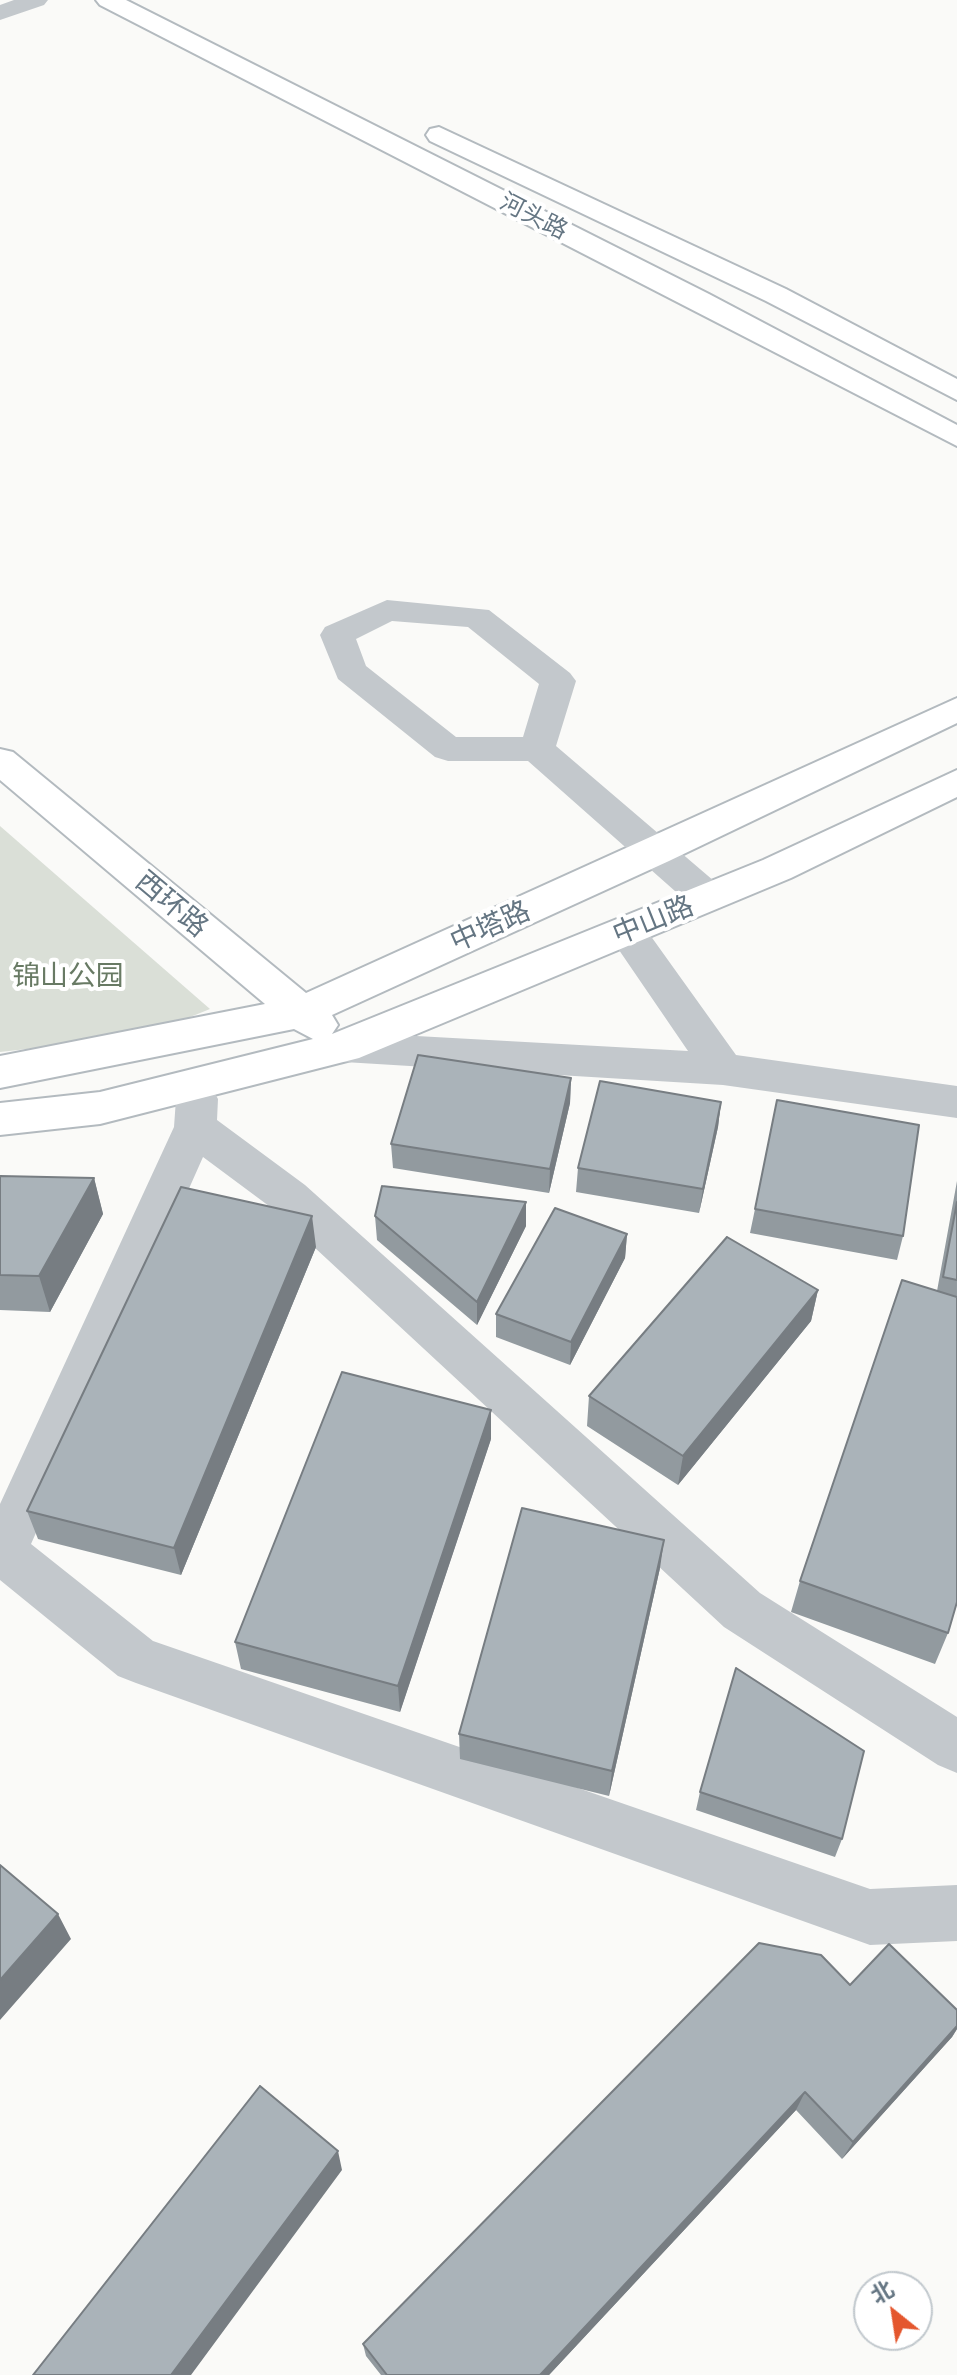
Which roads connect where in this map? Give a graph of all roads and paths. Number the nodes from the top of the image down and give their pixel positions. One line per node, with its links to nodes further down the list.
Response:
1 (36, 0): 4 (street)
2 (108, 0): 8 (main road, 河头路)
3 (163, 0): 5 (main road)
4 (0, 13)
5 (247, 41)
6 (414, 123): 7 (main road, 河头路)
7 (957, 391)
8 (957, 437)
9 (957, 709): 13 (main road, 中塔路)
10 (537, 749): 10 (street); 13 (street)
11 (0, 761): 16 (main road, 西环路)
12 (957, 782): 14 (main road, 中山路)
13 (655, 852): 14 (street); 16 (main road, 中塔路)
14 (707, 897): 15 (main road, 中山路)
15 (626, 931): 17 (main road, 中山路); 18 (street)
16 (302, 1012): 17 (main road, 西环路); 19 (main road, 中塔路)
17 (344, 1047): 18 (street); 21 (main road)
18 (723, 1069): 20 (street)
19 (0, 1072)
20 (957, 1102)
21 (196, 1106): 22 (main road); 23 (street); 24 (street)
22 (0, 1119)
23 (2, 1552): 25 (street)
24 (957, 1747)
25 (957, 1913)

